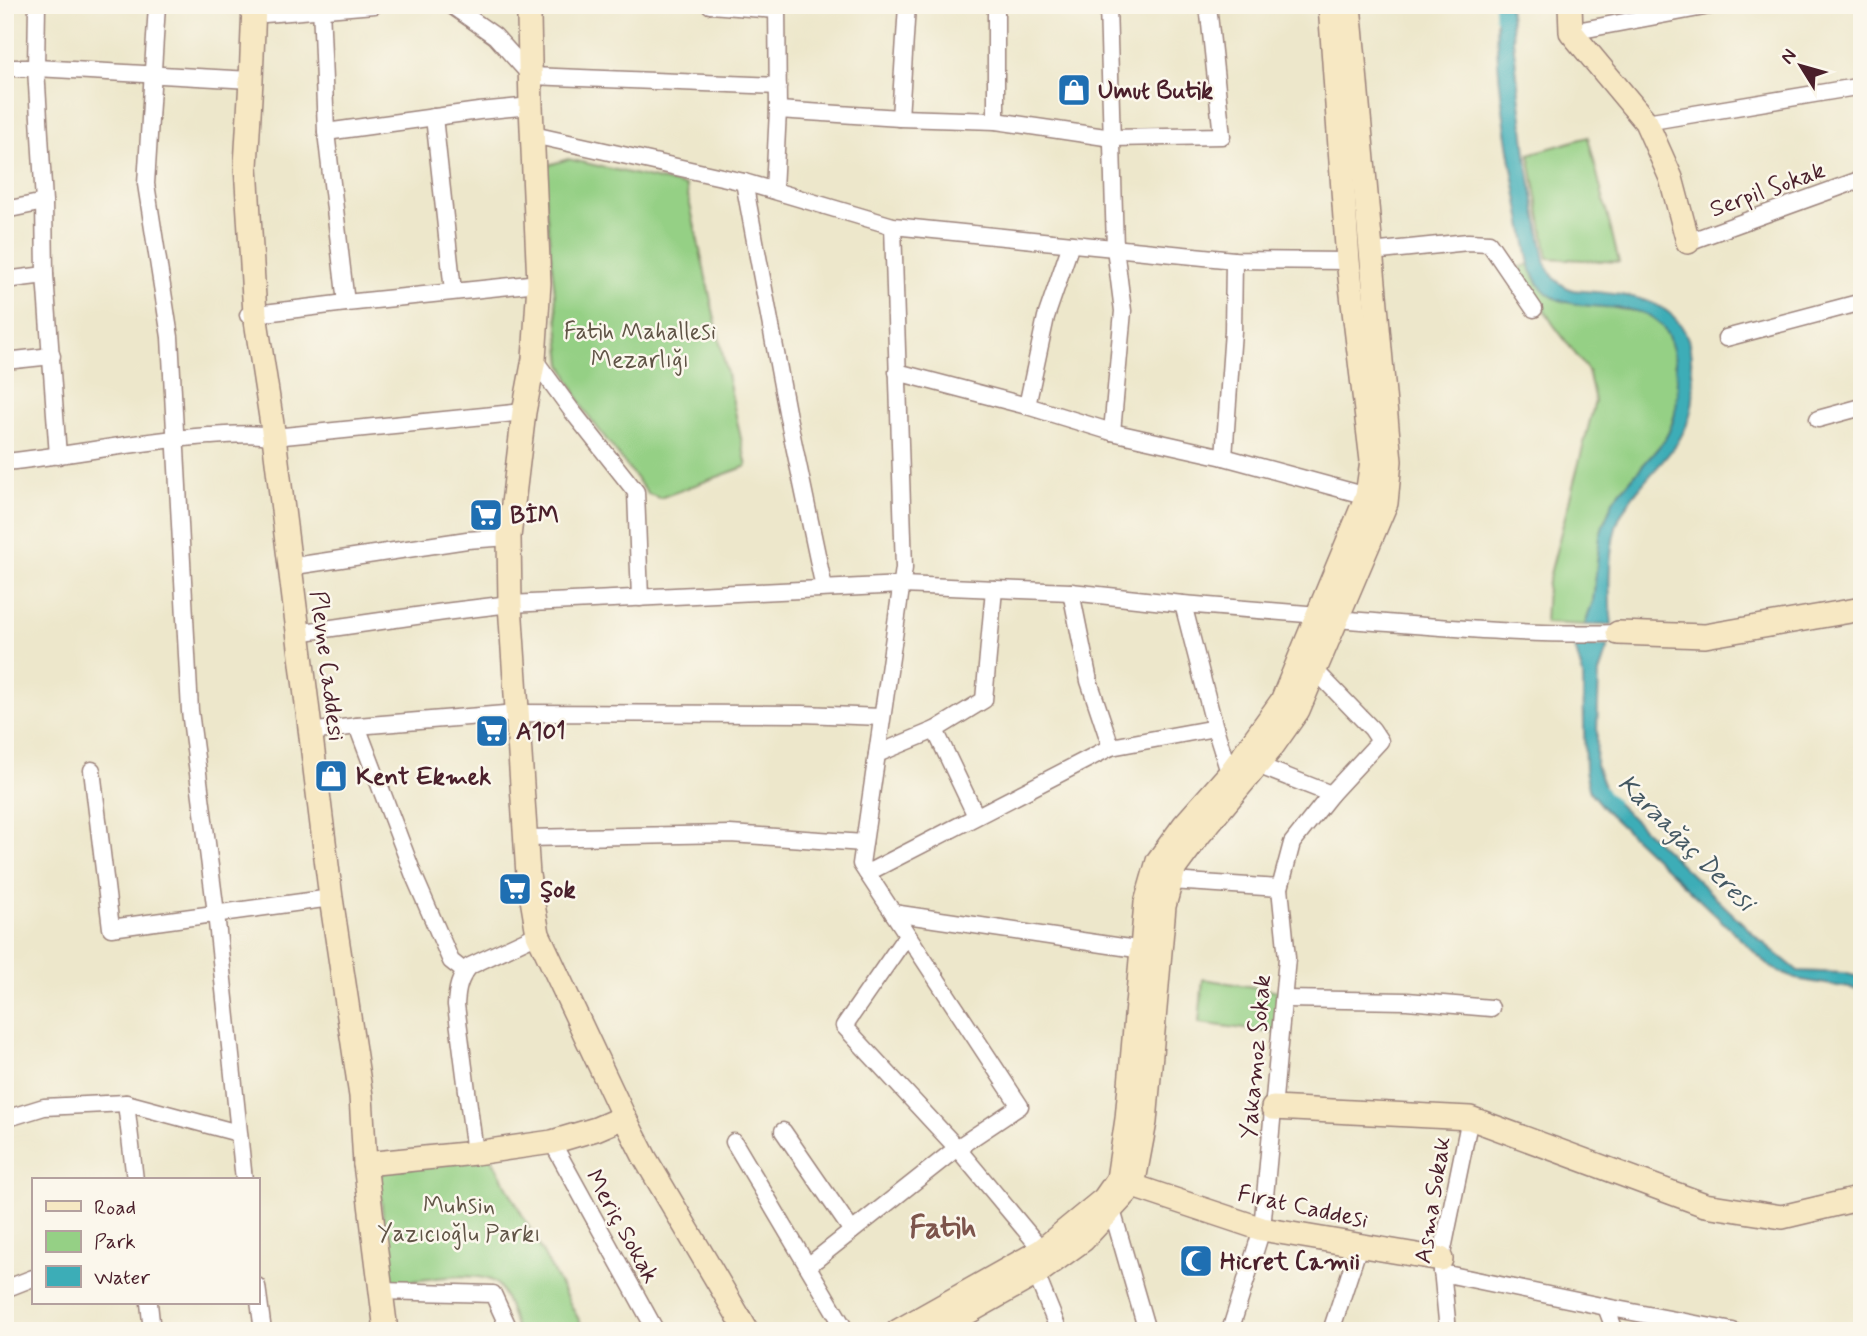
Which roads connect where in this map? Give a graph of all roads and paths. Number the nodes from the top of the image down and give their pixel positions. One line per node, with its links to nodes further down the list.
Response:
1 (37, 5): 20 (street)
2 (157, 5): 21 (street)
3 (374, 5): 15 (street)
4 (451, 5): 22 (street)
5 (531, 5): 22 (street)
6 (710, 5): 16 (street)
7 (907, 5): 29 (street)
8 (996, 5): 30 (street)
9 (1108, 5): 34 (street)
10 (1208, 5): 34 (street)
11 (1331, 5): 47 (street)
12 (1349, 5): 45 (street)
13 (1570, 5): 18 (street)
14 (1715, 5): 18 (street)
15 (321, 7): 17 (street); 32 (street)
16 (777, 8): 24 (street)
17 (253, 10): 23 (street, Plevne Caddesi)
18 (1571, 32): 31 (street)
19 (5, 68): 20 (street)
20 (36, 68): 21 (street); 38 (street)
21 (152, 76): 23 (street); 67 (street)
22 (531, 76): 24 (street); 26 (street)
23 (251, 80): 55 (street, Plevne Caddesi)
24 (778, 86): 27 (street)
25 (1862, 86): 31 (street)
26 (531, 106): 28 (street); 33 (street)
27 (778, 110): 29 (street); 37 (street)
28 (434, 117): 32 (street); 51 (street)
29 (900, 118): 30 (street)
30 (996, 121): 34 (street)
31 (1646, 122): 42 (street)
32 (326, 132): 53 (street)
33 (533, 135): 36 (street); 50 (street)
34 (1112, 138): 44 (street)
35 (1862, 179): 42 (street, Serpil Sokak)
36 (744, 182): 37 (street); 39 (street)
37 (767, 189): 39 (street); 41 (street)
38 (44, 202): 40 (street); 48 (street)
39 (748, 203): 75 (street)
40 (5, 210)
41 (892, 226): 43 (street); 60 (street)
42 (1688, 242)
43 (1071, 244): 44 (street); 61 (street)
44 (1115, 248): 46 (street); 65 (street)
45 (1371, 252): 54 (street); 82 (street)
46 (1234, 260): 47 (street); 69 (street)
47 (1349, 261): 71 (street)
48 (45, 275): 49 (street); 57 (street)
49 (5, 280)
50 (539, 283): 51 (street); 58 (street)
51 (453, 291): 53 (street)
52 (1862, 302): 56 (street)
53 (346, 303): 55 (street)
54 (1534, 309)
55 (250, 315): 66 (street, Plevne Caddesi)
56 (1726, 338)
57 (52, 356): 59 (street); 68 (street)
58 (534, 359): 63 (street); 78 (street)
59 (5, 361)
60 (897, 372): 61 (street); 74 (street)
61 (1027, 406): 65 (street)
62 (1862, 407): 64 (street)
63 (524, 412): 66 (street); 72 (street)
64 (1818, 419)
65 (1112, 432): 69 (street)
66 (274, 437): 67 (street); 73 (street, Plevne Caddesi)
67 (175, 438): 68 (street); 105 (street)
68 (58, 456): 70 (street)
69 (1224, 457): 71 (street)
70 (5, 462)
71 (1367, 496): 82 (street)
72 (509, 537): 73 (street); 79 (street)
73 (288, 566): 83 (street, Plevne Caddesi)
74 (902, 585): 75 (street); 76 (street); 87 (street)
75 (824, 588): 78 (street)
76 (994, 589): 77 (street); 90 (street)
77 (1071, 592): 80 (street); 92 (street)
78 (640, 598): 79 (street)
79 (510, 604): 83 (street); 86 (street)
80 (1184, 604): 82 (street); 89 (street)
81 (1862, 609): 84 (street)
82 (1327, 617): 84 (street); 85 (street); 96 (street)
83 (298, 633): 91 (street, Plevne Caddesi)
84 (1618, 633)
85 (1315, 670): 94 (street); 97 (street)
86 (517, 713): 87 (street); 88 (street); 99 (street)
87 (882, 717): 93 (street)
88 (357, 726): 91 (street); 110 (street)
89 (1215, 728): 92 (street); 96 (street)
90 (935, 730): 93 (street); 98 (street)
91 (310, 732): 104 (street, Plevne Caddesi)
92 (1111, 747): 98 (street)
93 (877, 754): 100 (street)
94 (1257, 765): 97 (street); 102 (street)
95 (92, 770): 105 (street)
96 (1231, 772): 109 (street)
97 (1331, 794): 103 (street)
98 (976, 816): 101 (street)
99 (526, 838): 100 (street); 107 (street)
100 (864, 843): 101 (street)
101 (867, 873): 106 (street)
102 (1171, 881): 103 (street); 127 (street)
103 (1280, 888): 111 (street, Yakamoz Sokak)
104 (331, 898): 105 (street); 124 (street, Plevne Caddesi)
105 (216, 913): 119 (street)
106 (893, 913): 108 (street); 109 (street)
107 (538, 934): 110 (street); 115 (street)
108 (907, 935): 122 (street); 122 (street)
109 (1143, 950): 127 (street)
110 (465, 972): 123 (street)
111 (1283, 999): 112 (street); 114 (street, Yakamoz Sokak)
112 (1491, 1008)
113 (126, 1103): 117 (street); 119 (street); 125 (street)
114 (1273, 1108): 116 (street); 130 (street, Yakamoz Sokak)
115 (624, 1117): 120 (street); 148 (street)
116 (1469, 1118): 128 (street); 135 (street, Asma Sokak)
117 (5, 1119)
118 (783, 1131): 131 (street)
119 (238, 1133): 126 (street)
120 (552, 1142): 123 (street); 147 (street, Meriç Sokak)
121 (734, 1142): 134 (street)
122 (957, 1147): 131 (street); 133 (street)
123 (475, 1153): 124 (street)
124 (365, 1164): 139 (street, Plevne Caddesi)
125 (135, 1178)
126 (244, 1178)
127 (1125, 1182): 129 (street); 130 (street, Fırat Caddesi)
128 (1862, 1198)
129 (1108, 1205): 133 (street); 136 (street); 153 (street)
130 (1262, 1230): 132 (street, Fırat Caddesi); 154 (street, Yakamoz Sokak)
131 (852, 1231): 134 (street)
132 (1359, 1246): 135 (street, Fırat Caddesi); 155 (street)
133 (1042, 1250): 150 (street)
134 (808, 1266): 149 (street)
135 (1441, 1266): 142 (street); 156 (street, Asma Sokak)
136 (1036, 1274): 151 (street); 152 (street)
137 (32, 1278): 138 (street)
138 (5, 1289)
139 (381, 1291): 145 (street, Plevne Caddesi); 146 (street)
140 (259, 1301): 144 (street)
141 (149, 1304): 143 (street)
142 (1606, 1307): 157 (street); 158 (street)
143 (152, 1331)
144 (263, 1331)
145 (386, 1331)
146 (510, 1331)
147 (656, 1331)
148 (747, 1331)
149 (846, 1331)
150 (898, 1331)
151 (936, 1331)
152 (1059, 1331)
153 (1147, 1331)
154 (1230, 1331)
155 (1331, 1331)
156 (1448, 1331)
157 (1615, 1331)
158 (1733, 1331)

